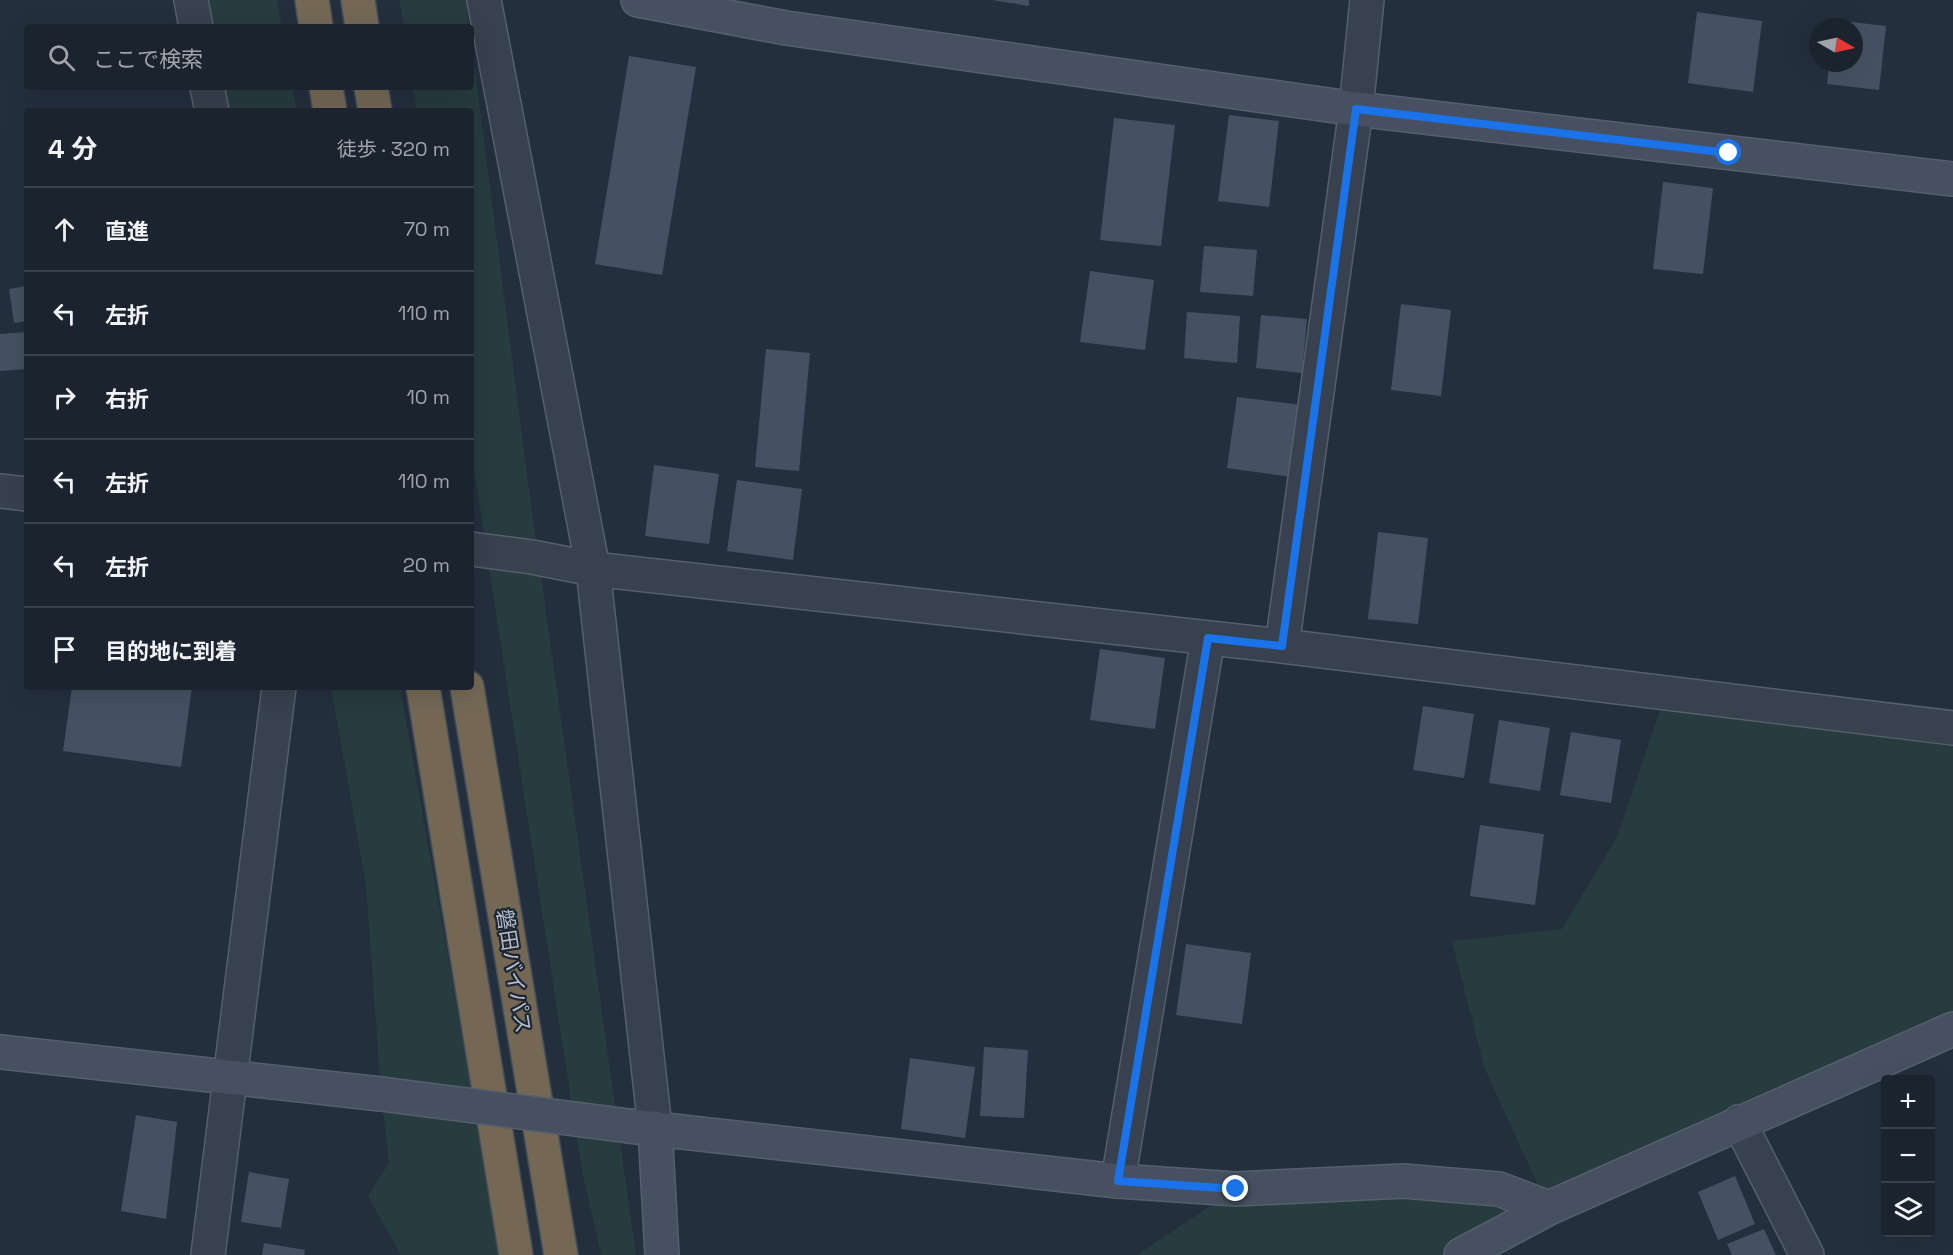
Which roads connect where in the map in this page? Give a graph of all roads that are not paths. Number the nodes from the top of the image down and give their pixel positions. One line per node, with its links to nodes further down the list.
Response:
1 (191, 0): 7 (street)
2 (312, 0): 8 (highway)
3 (358, 0): 9 (highway)
4 (484, 0): 21 (street)
5 (638, 0): 16 (street)
6 (1367, 0): 16 (street)
7 (195, 24)
8 (316, 24)
9 (362, 24)
10 (208, 90): 13 (street)
11 (326, 90): 14 (highway)
12 (372, 90): 15 (highway)
13 (211, 108)
14 (330, 108)
15 (374, 108)
16 (1356, 109): 17 (street); 23 (street)
17 (1953, 179)
18 (0, 490): 19 (street)
19 (24, 494)
20 (474, 549): 21 (street)
21 (592, 569): 22 (street); 32 (street)
22 (1208, 638): 23 (street); 33 (street)
23 (1282, 646): 27 (street)
24 (279, 690): 30 (street)
25 (423, 690): 36 (highway, 磐田バイパス)
26 (467, 690): 37 (highway, 磐田バイパス)
27 (1953, 728)
28 (1953, 1029): 31 (street)
29 (0, 1052): 30 (street)
30 (230, 1079): 32 (street, bridge); 35 (street)
31 (1739, 1122): 34 (street); 40 (street)
32 (642, 1127): 33 (street); 38 (street)
33 (1118, 1181): 34 (street)
34 (1549, 1208): 39 (street)
35 (208, 1255)
36 (516, 1255)
37 (561, 1255)
38 (662, 1255)
39 (1461, 1255)
40 (1807, 1255)

